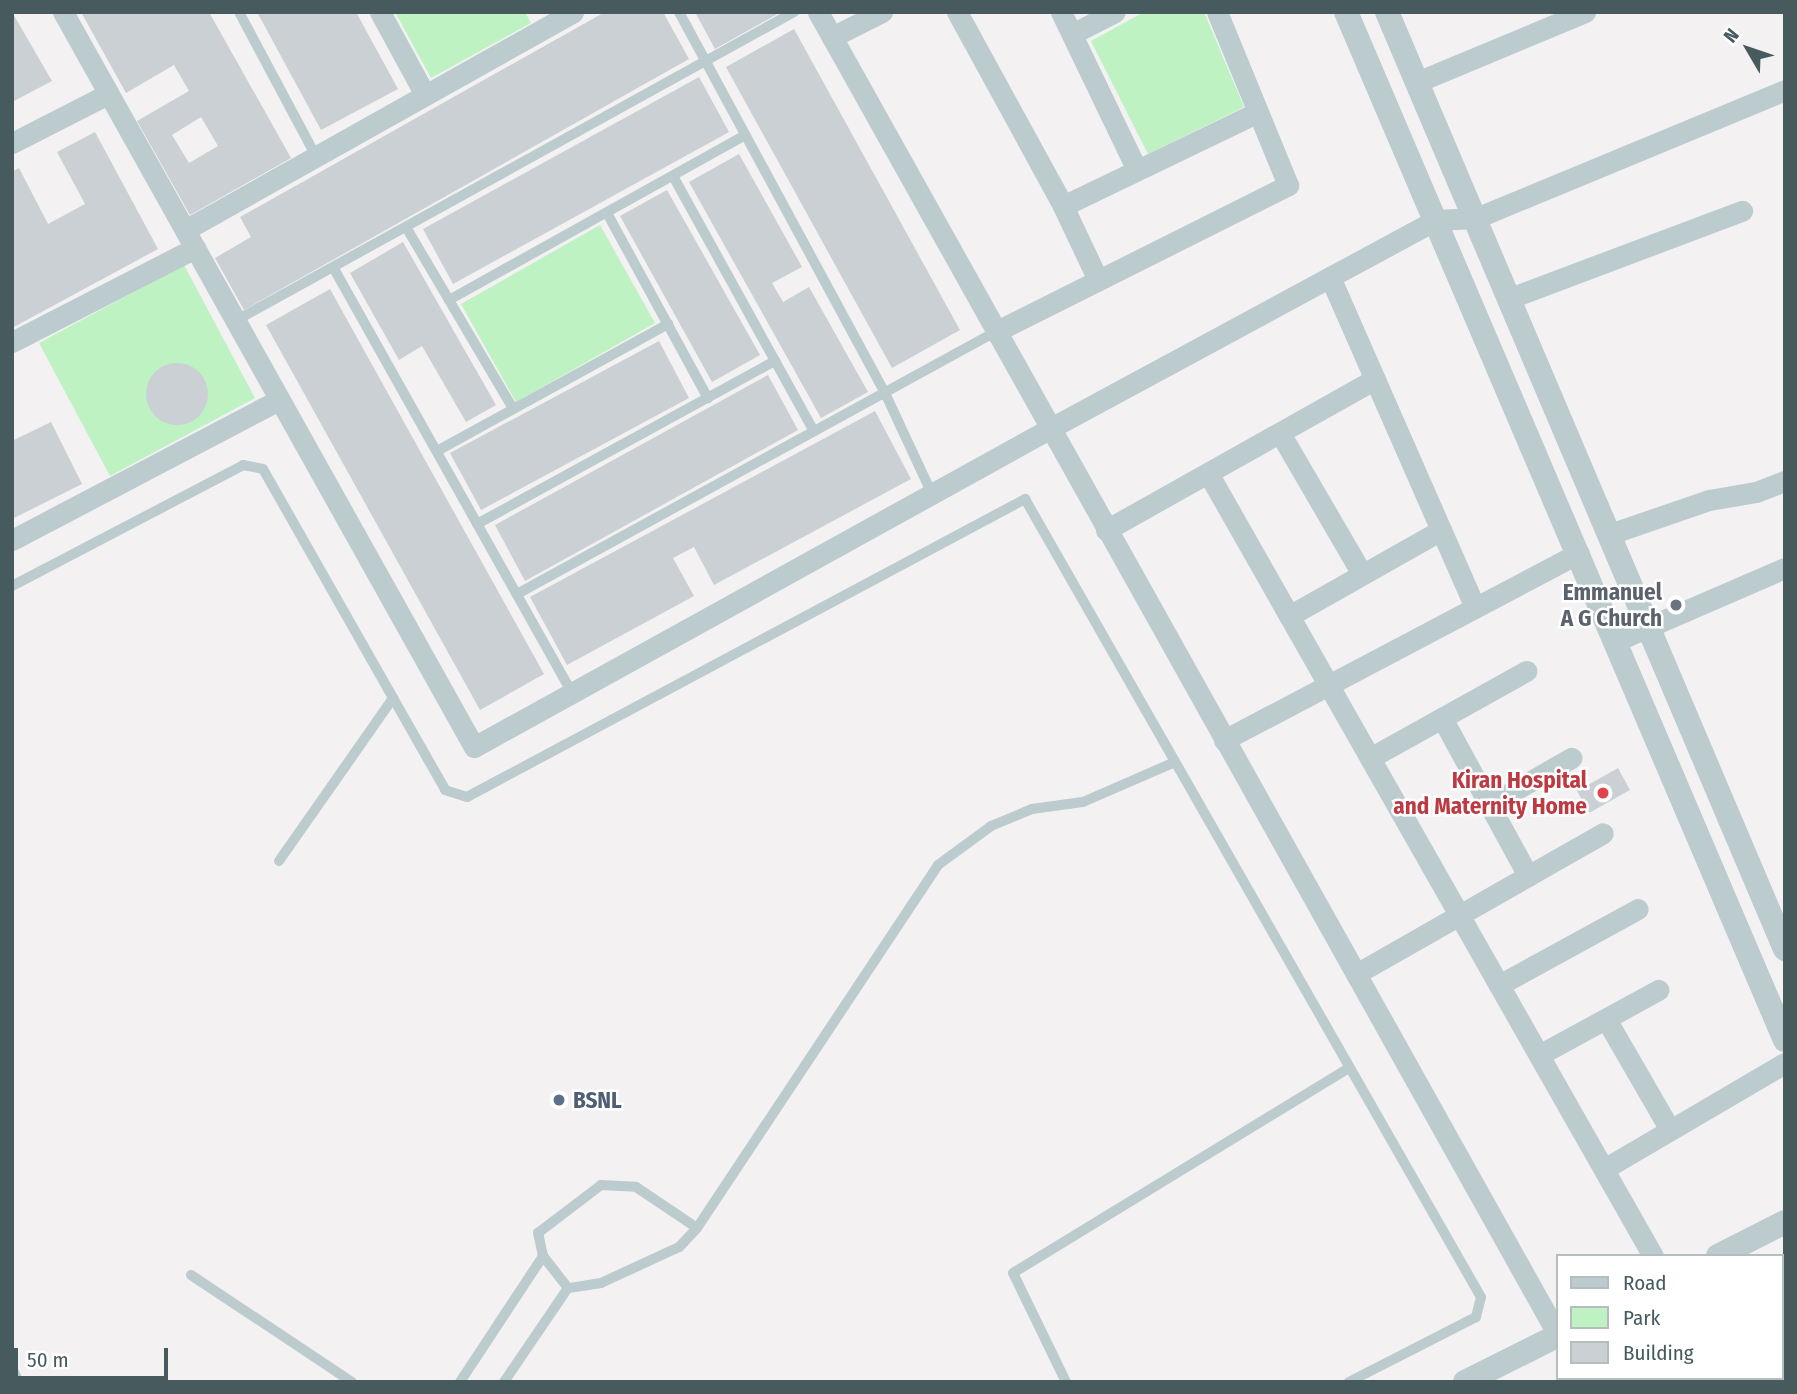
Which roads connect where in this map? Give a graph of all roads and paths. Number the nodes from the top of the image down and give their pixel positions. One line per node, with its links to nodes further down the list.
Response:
1 (63, 12): 22 (street)
2 (239, 12): 27 (lane)
3 (380, 12): 23 (street)
4 (573, 12): 16 (street)
5 (679, 12): 19 (lane)
6 (794, 12): 19 (lane)
7 (818, 12): 18 (street)
8 (882, 12): 18 (street)
9 (957, 12): 30 (street)
10 (1061, 12): 17 (street)
11 (1115, 12): 17 (street)
12 (1217, 12): 24 (street)
13 (1346, 12): 34 (street)
14 (1387, 12): 20 (street)
15 (1585, 12): 20 (street)
16 (545, 19): 23 (street)
17 (1072, 34): 28 (street)
18 (832, 37): 44 (street)
19 (705, 61): 25 (lane); 35 (lane)
20 (1417, 82): 33 (street)
21 (1785, 90): 33 (street)
22 (108, 94): 26 (street); 36 (street)
23 (425, 95): 27 (street)
24 (1258, 112): 28 (street); 39 (street)
25 (745, 135): 29 (lane); 48 (lane)
26 (12, 144)
27 (316, 156): 36 (street)
28 (1137, 170): 30 (street)
29 (673, 176): 32 (lane); 46 (lane)
30 (1063, 206): 39 (street)
31 (1742, 211): 40 (street)
32 (607, 212): 41 (lane); 43 (lane)
33 (1476, 218): 34 (street); 40 (street)
34 (1436, 220): 38 (street); 64 (street)
35 (406, 227): 37 (lane); 41 (lane)
36 (190, 239): 42 (street); 45 (street)
37 (333, 267): 42 (lane); 55 (lane)
38 (1330, 277): 47 (street); 52 (street)
39 (1098, 280): 44 (street)
40 (1510, 298): 62 (street)
41 (449, 300): 51 (lane)
42 (236, 321): 50 (street)
43 (668, 324): 49 (lane); 51 (lane)
44 (995, 332): 48 (lane); 52 (street)
45 (12, 342)
46 (775, 361): 49 (lane); 53 (lane)
47 (1375, 379): 54 (street); 61 (street)
48 (885, 393): 53 (lane); 58 (lane)
49 (708, 398): 59 (lane)
50 (279, 400): 63 (street); 75 (street)
51 (513, 409): 55 (lane)
52 (1049, 429): 58 (street); 60 (street)
53 (814, 431): 68 (lane)
54 (1280, 433): 56 (street); 66 (street)
55 (436, 451): 59 (lane)
56 (1208, 473): 60 (street); 70 (street)
57 (1785, 481): 62 (street)
58 (932, 494): 75 (street)
59 (477, 524): 68 (lane)
60 (1106, 530): 78 (street)
61 (1441, 530): 66 (street); 69 (street)
62 (1610, 534): 71 (street)
63 (12, 540)
64 (1579, 553): 69 (street); 72 (street)
65 (1785, 568): 71 (street)
66 (1362, 574): 70 (street)
67 (12, 586): 76 (lane)
68 (517, 594): 75 (lane)
69 (1475, 608): 74 (street)
70 (1289, 615): 74 (street)
71 (1649, 627): 72 (street); 88 (street)
72 (1616, 641): 93 (street)
73 (1526, 671): 77 (street)
74 (1328, 685): 78 (street); 79 (street)
75 (572, 692)
76 (393, 698): 81 (lane); 84 (lane)
77 (1442, 718): 79 (street); 82 (street)
78 (1224, 740): 89 (street)
79 (1370, 758): 87 (street)
80 (1571, 758): 82 (street)
81 (1175, 762): 96 (lane); 100 (lane)
82 (1489, 805): 85 (street)
83 (1603, 833): 85 (street)
84 (279, 861)
85 (1528, 876): 87 (street)
86 (1638, 909): 90 (street)
87 (1460, 915): 89 (street); 90 (street)
88 (1785, 949)
89 (1356, 974): 106 (street)
90 (1499, 985): 94 (street)
91 (1658, 990): 92 (street)
92 (1606, 1018): 94 (street); 97 (street)
93 (1785, 1040)
94 (1539, 1055): 98 (street)
95 (1785, 1063): 97 (street)
96 (1349, 1068): 113 (lane); 114 (lane)
97 (1670, 1130): 98 (street)
98 (1604, 1169): 102 (street)
99 (1785, 1222): 101 (street)
100 (696, 1228): 103 (lane); 105 (lane)
101 (1729, 1253)
102 (1652, 1254)
103 (543, 1256): 105 (lane); 111 (lane)
104 (191, 1275): 110 (lane)
105 (568, 1288): 112 (lane)
106 (1556, 1332)
107 (1556, 1335): 115 (street)
108 (12, 1368): 109 (lane)
109 (19, 1382)
110 (352, 1382)
111 (460, 1382)
112 (504, 1382)
113 (1066, 1382)
114 (1349, 1382)
115 (1465, 1382)

